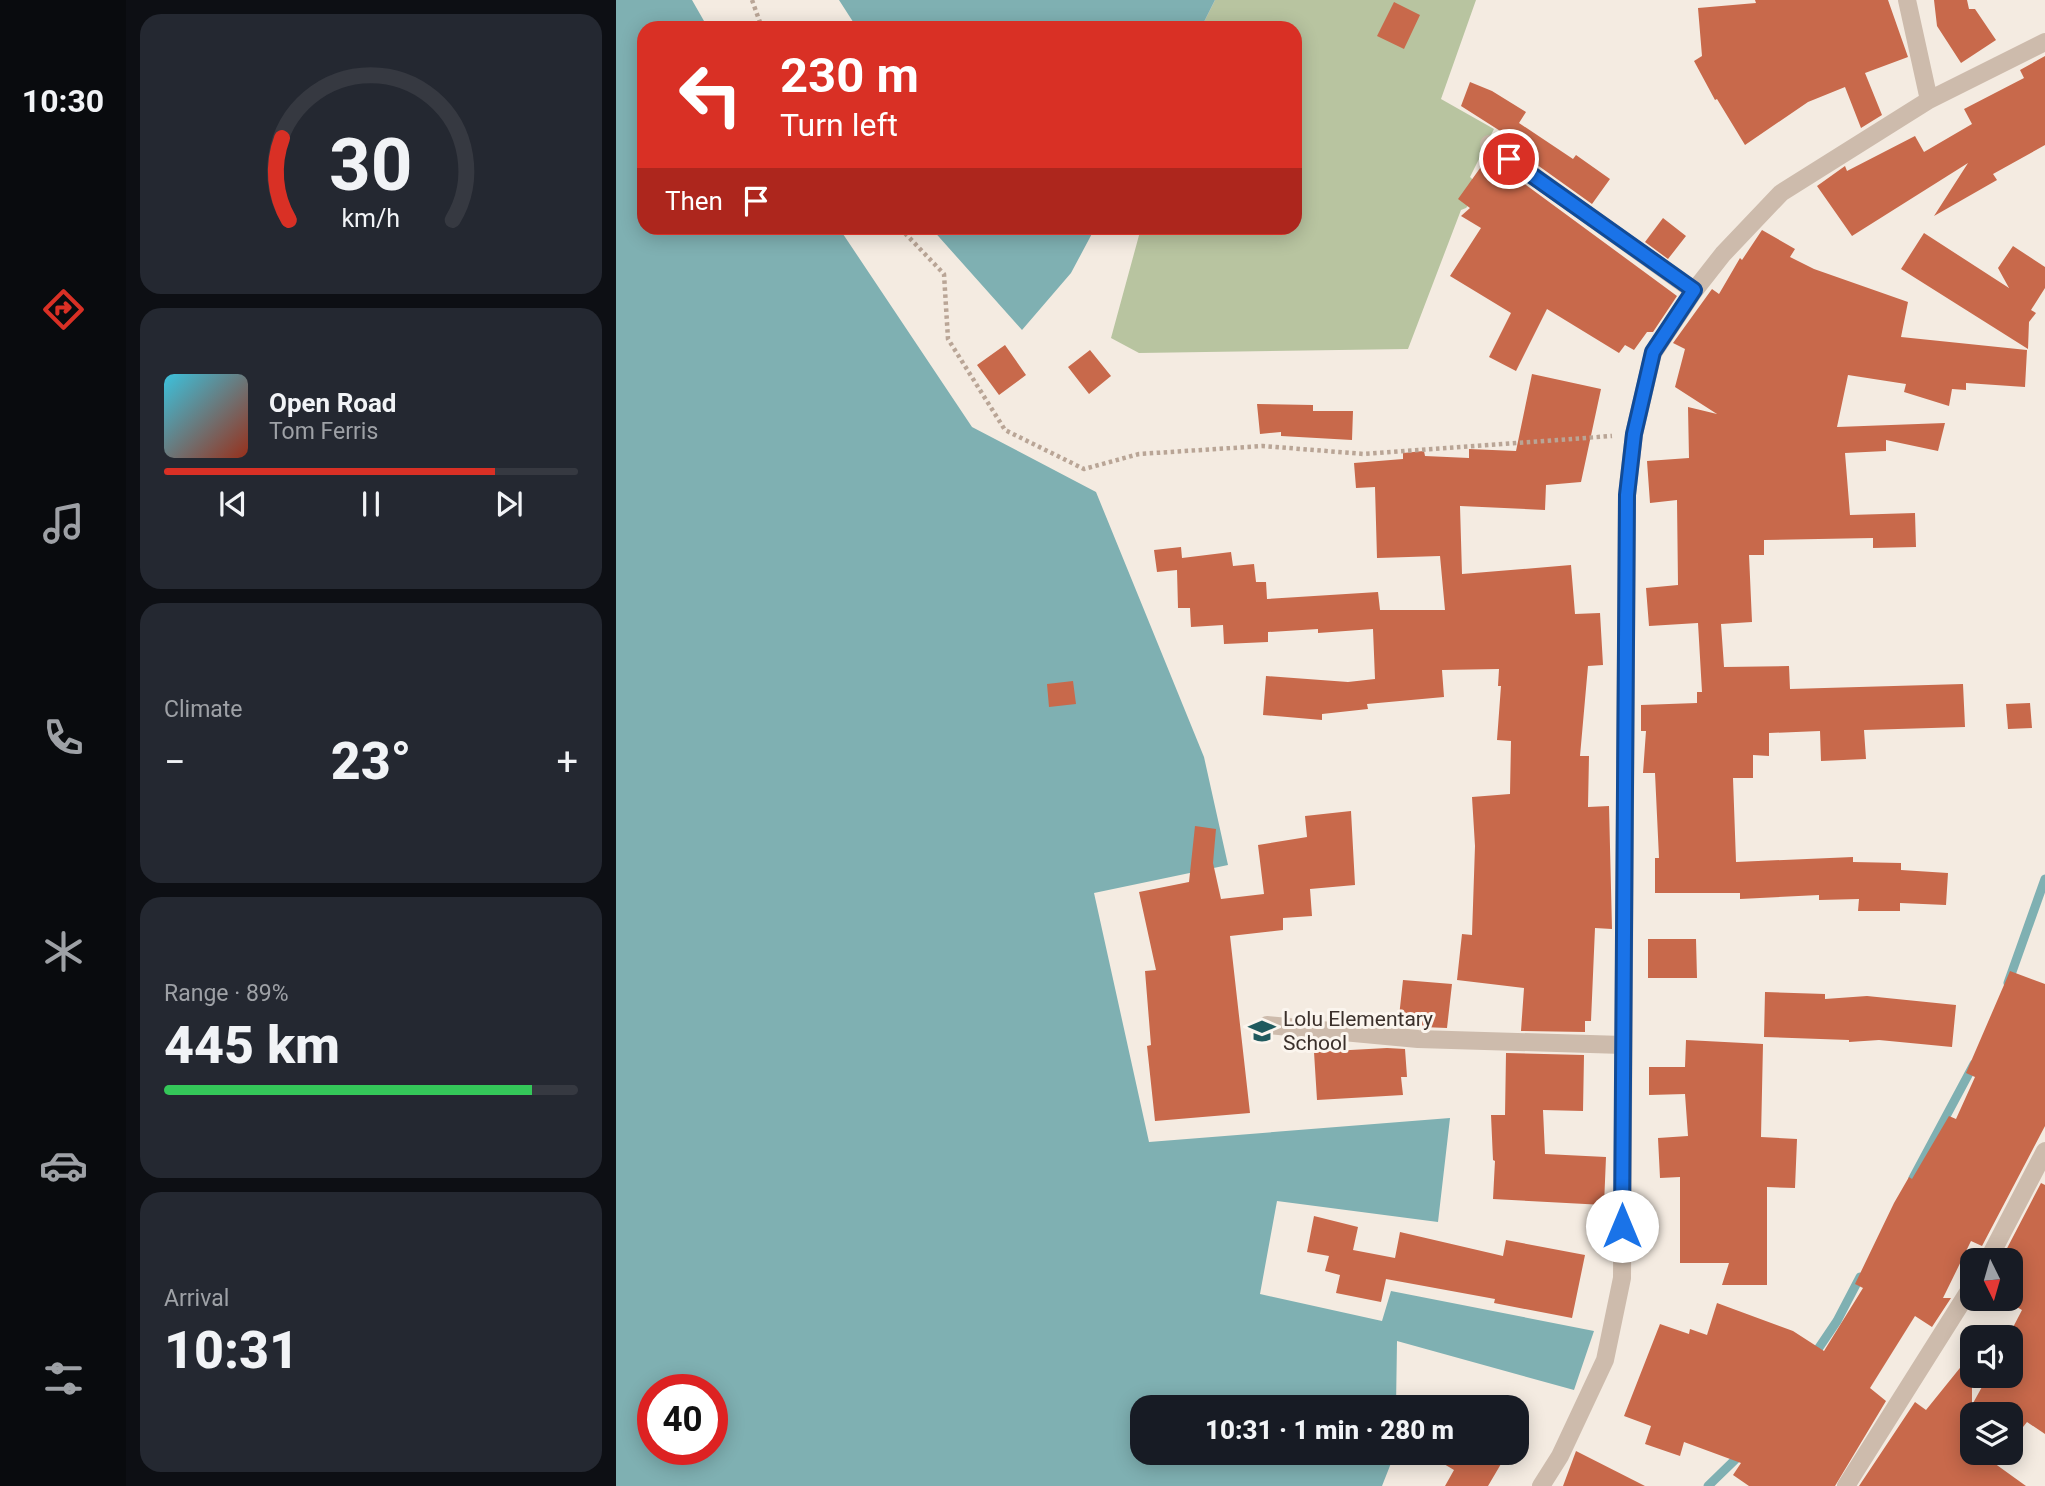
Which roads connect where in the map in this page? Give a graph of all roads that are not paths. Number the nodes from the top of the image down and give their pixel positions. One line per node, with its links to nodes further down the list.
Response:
1 (1907, 0): 3 (street)
2 (2045, 42): 3 (street)
3 (1929, 100): 5 (street)
4 (1489, 144): 5 (street)
5 (1694, 290): 7 (street)
6 (1267, 1025): 7 (street)
7 (1623, 1045): 11 (street)
8 (2045, 1150): 9 (street)
9 (1994, 1248)
10 (1960, 1305): 12 (street)
11 (1541, 1486)
12 (1846, 1486)

